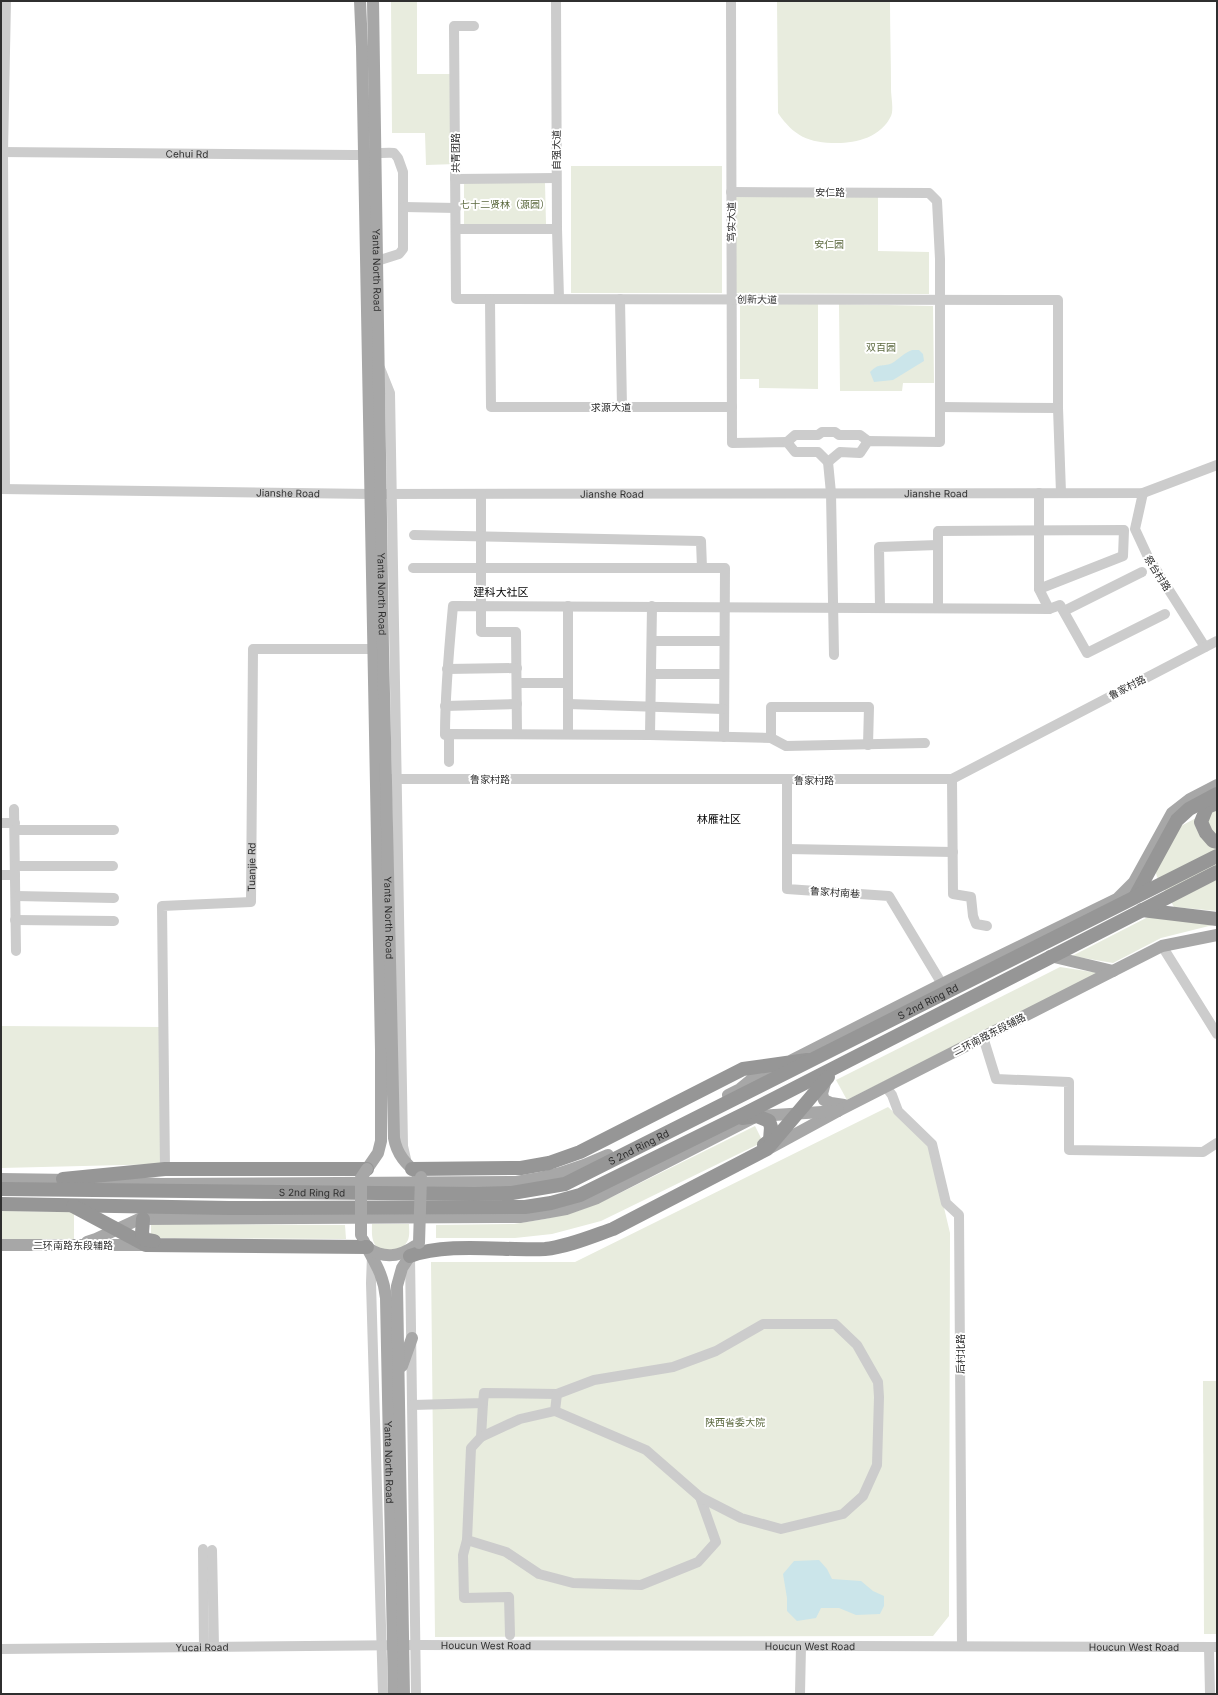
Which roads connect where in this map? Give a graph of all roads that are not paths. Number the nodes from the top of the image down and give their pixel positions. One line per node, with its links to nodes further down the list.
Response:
1 (6, 1): 7 (street)
2 (360, 1): 8 (main road, Yanta North Road)
3 (373, 1): 8 (main road, Yanta North Road)
4 (556, 1): 9 (street, 自强大道)
5 (731, 1): 11 (street, 笃实大道)
6 (474, 26): 10 (street, 共青团路)
7 (2, 152): 8 (street, Cehui Rd); 35 (street)
8 (369, 155): 12 (street, Cehui Rd); 16 (main road, Yanta North Road); 40 (main road, Yanta North Road)
9 (556, 178): 10 (street); 15 (street, 自强大道)
10 (455, 179): 13 (street, 共青团路)
11 (731, 192): 21 (street, 笃实大道); 22 (street, 安仁路)
12 (404, 207): 13 (street); 16 (street)
13 (456, 208): 14 (street, 共青团路)
14 (456, 229): 15 (street); 19 (street, 共青团路)
15 (556, 230): 17 (street, 自强大道)
16 (377, 261): 40 (main road, Yanta North Road)
17 (559, 298): 18 (street, 创新大道); 20 (street, 创新大道)
18 (620, 298): 21 (street, 创新大道); 23 (street)
19 (456, 299): 20 (street, 创新大道)
20 (490, 299): 23 (street, 求源大道)
21 (731, 299): 22 (street, 创新大道); 24 (street, 笃实大道)
22 (938, 301): 25 (street); 26 (street, 创新大道)
23 (622, 407): 24 (street, 求源大道)
24 (732, 407): 30 (street, 笃实大道)
25 (940, 407): 26 (street); 29 (street)
26 (1058, 408): 38 (street)
27 (818, 435): 28 (street); 30 (street); 31 (street)
28 (839, 436): 29 (street); 32 (street)
29 (868, 441): 32 (street)
30 (787, 442): 31 (street)
31 (818, 452): 33 (street)
32 (840, 452): 33 (street)
33 (828, 462): 36 (street)
34 (1217, 465): 39 (street, Jianshe Road)
35 (3, 489): 40 (street, Jianshe Road)
36 (831, 493): 37 (street, Jianshe Road); 41 (street, Jianshe Road); 55 (street)
37 (1039, 493): 38 (street, Jianshe Road); 42 (street)
38 (1061, 493): 39 (street, Jianshe Road)
39 (1143, 493): 64 (street, 祭台村路)
40 (382, 494): 41 (street, Jianshe Road); 65 (main road, Yanta North Road); 87 (main road, Yanta North Road)
41 (480, 494): 44 (street)
42 (1039, 530): 45 (street); 50 (street); 50 (street)
43 (414, 535): 44 (street)
44 (481, 537): 47 (street); 48 (street)
45 (938, 545): 56 (street); 57 (street)
46 (413, 568): 47 (street)
47 (481, 568): 48 (street); 51 (street)
48 (702, 568): 54 (street)
49 (1142, 572): 59 (street)
50 (1039, 589): 58 (street)
51 (481, 606): 52 (street); 67 (street); 68 (street)
52 (568, 606): 53 (street); 72 (street)
53 (652, 606): 54 (street); 61 (street)
54 (724, 607): 55 (street); 62 (street)
55 (834, 607): 56 (street); 66 (street)
56 (880, 607): 57 (street)
57 (938, 608): 58 (street)
58 (1049, 609): 59 (street)
59 (1064, 611): 60 (street)
60 (1165, 614)
61 (652, 640): 62 (street); 69 (street)
62 (724, 641): 70 (street)
63 (1217, 641): 64 (street, 鲁家村路)
64 (1205, 647): 88 (street, 鲁家村路)
65 (373, 649): 87 (main road, Yanta North Road); 136 (street, Tuanjie Rd)
66 (834, 655)
67 (517, 668): 68 (street); 71 (street)
68 (447, 669): 75 (street)
69 (651, 674): 70 (street); 76 (street)
70 (724, 674): 77 (street)
71 (517, 683): 72 (street); 73 (street)
72 (568, 683): 74 (street)
73 (517, 704): 75 (street); 79 (street)
74 (568, 704): 76 (street); 80 (street)
75 (445, 706): 78 (street)
76 (650, 708): 77 (street); 81 (street)
77 (723, 709): 82 (street)
78 (449, 734): 79 (street); 86 (street)
79 (517, 734): 80 (street)
80 (568, 734): 81 (street)
81 (650, 735): 82 (street)
82 (724, 737): 83 (street)
83 (771, 738): 85 (street); 85 (street)
84 (925, 743): 85 (street)
85 (868, 745)
86 (449, 762)
87 (387, 779): 89 (street, 鲁家村路); 137 (main road, Yanta North Road); 138 (main road, Yanta North Road)
88 (952, 779): 89 (street, 鲁家村路); 99 (street)
89 (787, 780): 98 (street, 鲁家村南巷)
90 (1217, 786): 108 (main road)
91 (1217, 794): 105 (highway)
92 (1217, 803): 97 (highway)
93 (14, 809): 95 (street)
94 (1, 823): 95 (street)
95 (15, 826): 96 (street); 102 (street)
96 (114, 830)
97 (1217, 842)
98 (787, 849): 99 (street); 120 (street, 鲁家村南巷)
99 (953, 852): 114 (street)
100 (1217, 856): 105 (highway, S 2nd Ring Rd)
101 (113, 866): 102 (street)
102 (15, 871): 104 (street); 106 (street)
103 (1217, 872): 109 (highway, S 2nd Ring Rd)
104 (1, 875)
105 (1136, 895): 110 (highway, S 2nd Ring Rd)
106 (16, 896): 107 (street); 112 (street)
107 (114, 898)
108 (1117, 899): 110 (main road); 120 (main road)
109 (1142, 910): 111 (highway); 118 (highway, S 2nd Ring Rd)
110 (1103, 913): 124 (highway, S 2nd Ring Rd)
111 (1217, 919)
112 (15, 920): 113 (street); 117 (street)
113 (114, 921)
114 (987, 926)
115 (1217, 935): 116 (main road, 二环南路东段辅路)
116 (1162, 946): 119 (main road, 二环南路东段辅路); 121 (street)
117 (16, 951)
118 (1050, 956): 119 (main road); 123 (highway, S 2nd Ring Rd)
119 (1114, 971): 122 (main road, 二环南路东段辅路)
120 (942, 984): 125 (main road)
121 (1217, 1034)
122 (983, 1037): 128 (main road, 二环南路东段辅路); 134 (street)
123 (861, 1054): 126 (highway); 133 (highway, S 2nd Ring Rd)
124 (819, 1058): 125 (highway); 129 (highway, S 2nd Ring Rd)
125 (788, 1062): 127 (main road); 129 (main road); 138 (highway)
126 (827, 1077): 130 (main road); 132 (highway); 133 (highway)
127 (751, 1080): 129 (highway); 138 (highway); 140 (main road)
128 (886, 1087): 130 (main road, 二环南路东段辅路); 168 (street, 后村北路)
129 (748, 1094): 141 (highway, S 2nd Ring Rd)
130 (850, 1105): 131 (main road, 二环南路东段辅路)
131 (838, 1111): 132 (main road); 135 (main road, 二环南路东段辅路)
132 (797, 1113): 133 (main road); 135 (highway)
133 (745, 1118): 144 (highway, S 2nd Ring Rd); 145 (main road); 147 (highway)
134 (1217, 1143)
135 (767, 1149): 152 (highway)
136 (165, 1169): 137 (highway); 140 (highway)
137 (367, 1169): 151 (main road, Yanta North Road, bridge)
138 (414, 1170): 147 (main road, bridge)
139 (1, 1179): 140 (main road)
140 (63, 1179)
141 (1, 1189)
142 (1, 1204): 143 (highway, S 2nd Ring Rd)
143 (71, 1204): 144 (highway, S 2nd Ring Rd); 146 (highway)
144 (165, 1206): 145 (main road)
145 (143, 1219): 146 (main road); 151 (highway)
146 (119, 1230): 149 (main road); 150 (highway)
147 (419, 1243): 151 (main road); 152 (main road, Yanta North Road)
148 (1, 1245): 149 (main road, 二环南路东段辅路)
149 (72, 1245): 150 (main road, 二环南路东段辅路)
150 (146, 1245): 151 (highway)
151 (367, 1246): 164 (main road, Yanta North Road)
152 (410, 1256): 153 (street); 154 (main road, Yanta North Road)
153 (412, 1338): 154 (main road); 157 (street)
154 (399, 1373): 164 (main road, Yanta North Road)
155 (557, 1394): 156 (street); 158 (street); 160 (street)
156 (483, 1403): 157 (street); 159 (street)
157 (413, 1405): 165 (street)
158 (555, 1411): 159 (street); 160 (street)
159 (481, 1437): 161 (street)
160 (700, 1497): 161 (street)
161 (467, 1540): 163 (street)
162 (208, 1549): 166 (street)
163 (510, 1635)
164 (392, 1645): 165 (street, Houcun West Road); 166 (street, Yucai Road); 171 (street); 172 (main road, Yanta North Road); 173 (main road, Yanta North Road)
165 (415, 1645): 167 (street, Houcun West Road); 174 (street)
166 (209, 1646): 170 (street, Yucai Road)
167 (801, 1646): 168 (street, Houcun West Road); 175 (street)
168 (962, 1646): 169 (street, Houcun West Road)
169 (1213, 1647): 176 (street)
170 (1, 1649)
171 (383, 1694)
172 (394, 1694)
173 (404, 1694)
174 (416, 1694)
175 (800, 1694)
176 (1210, 1694)

